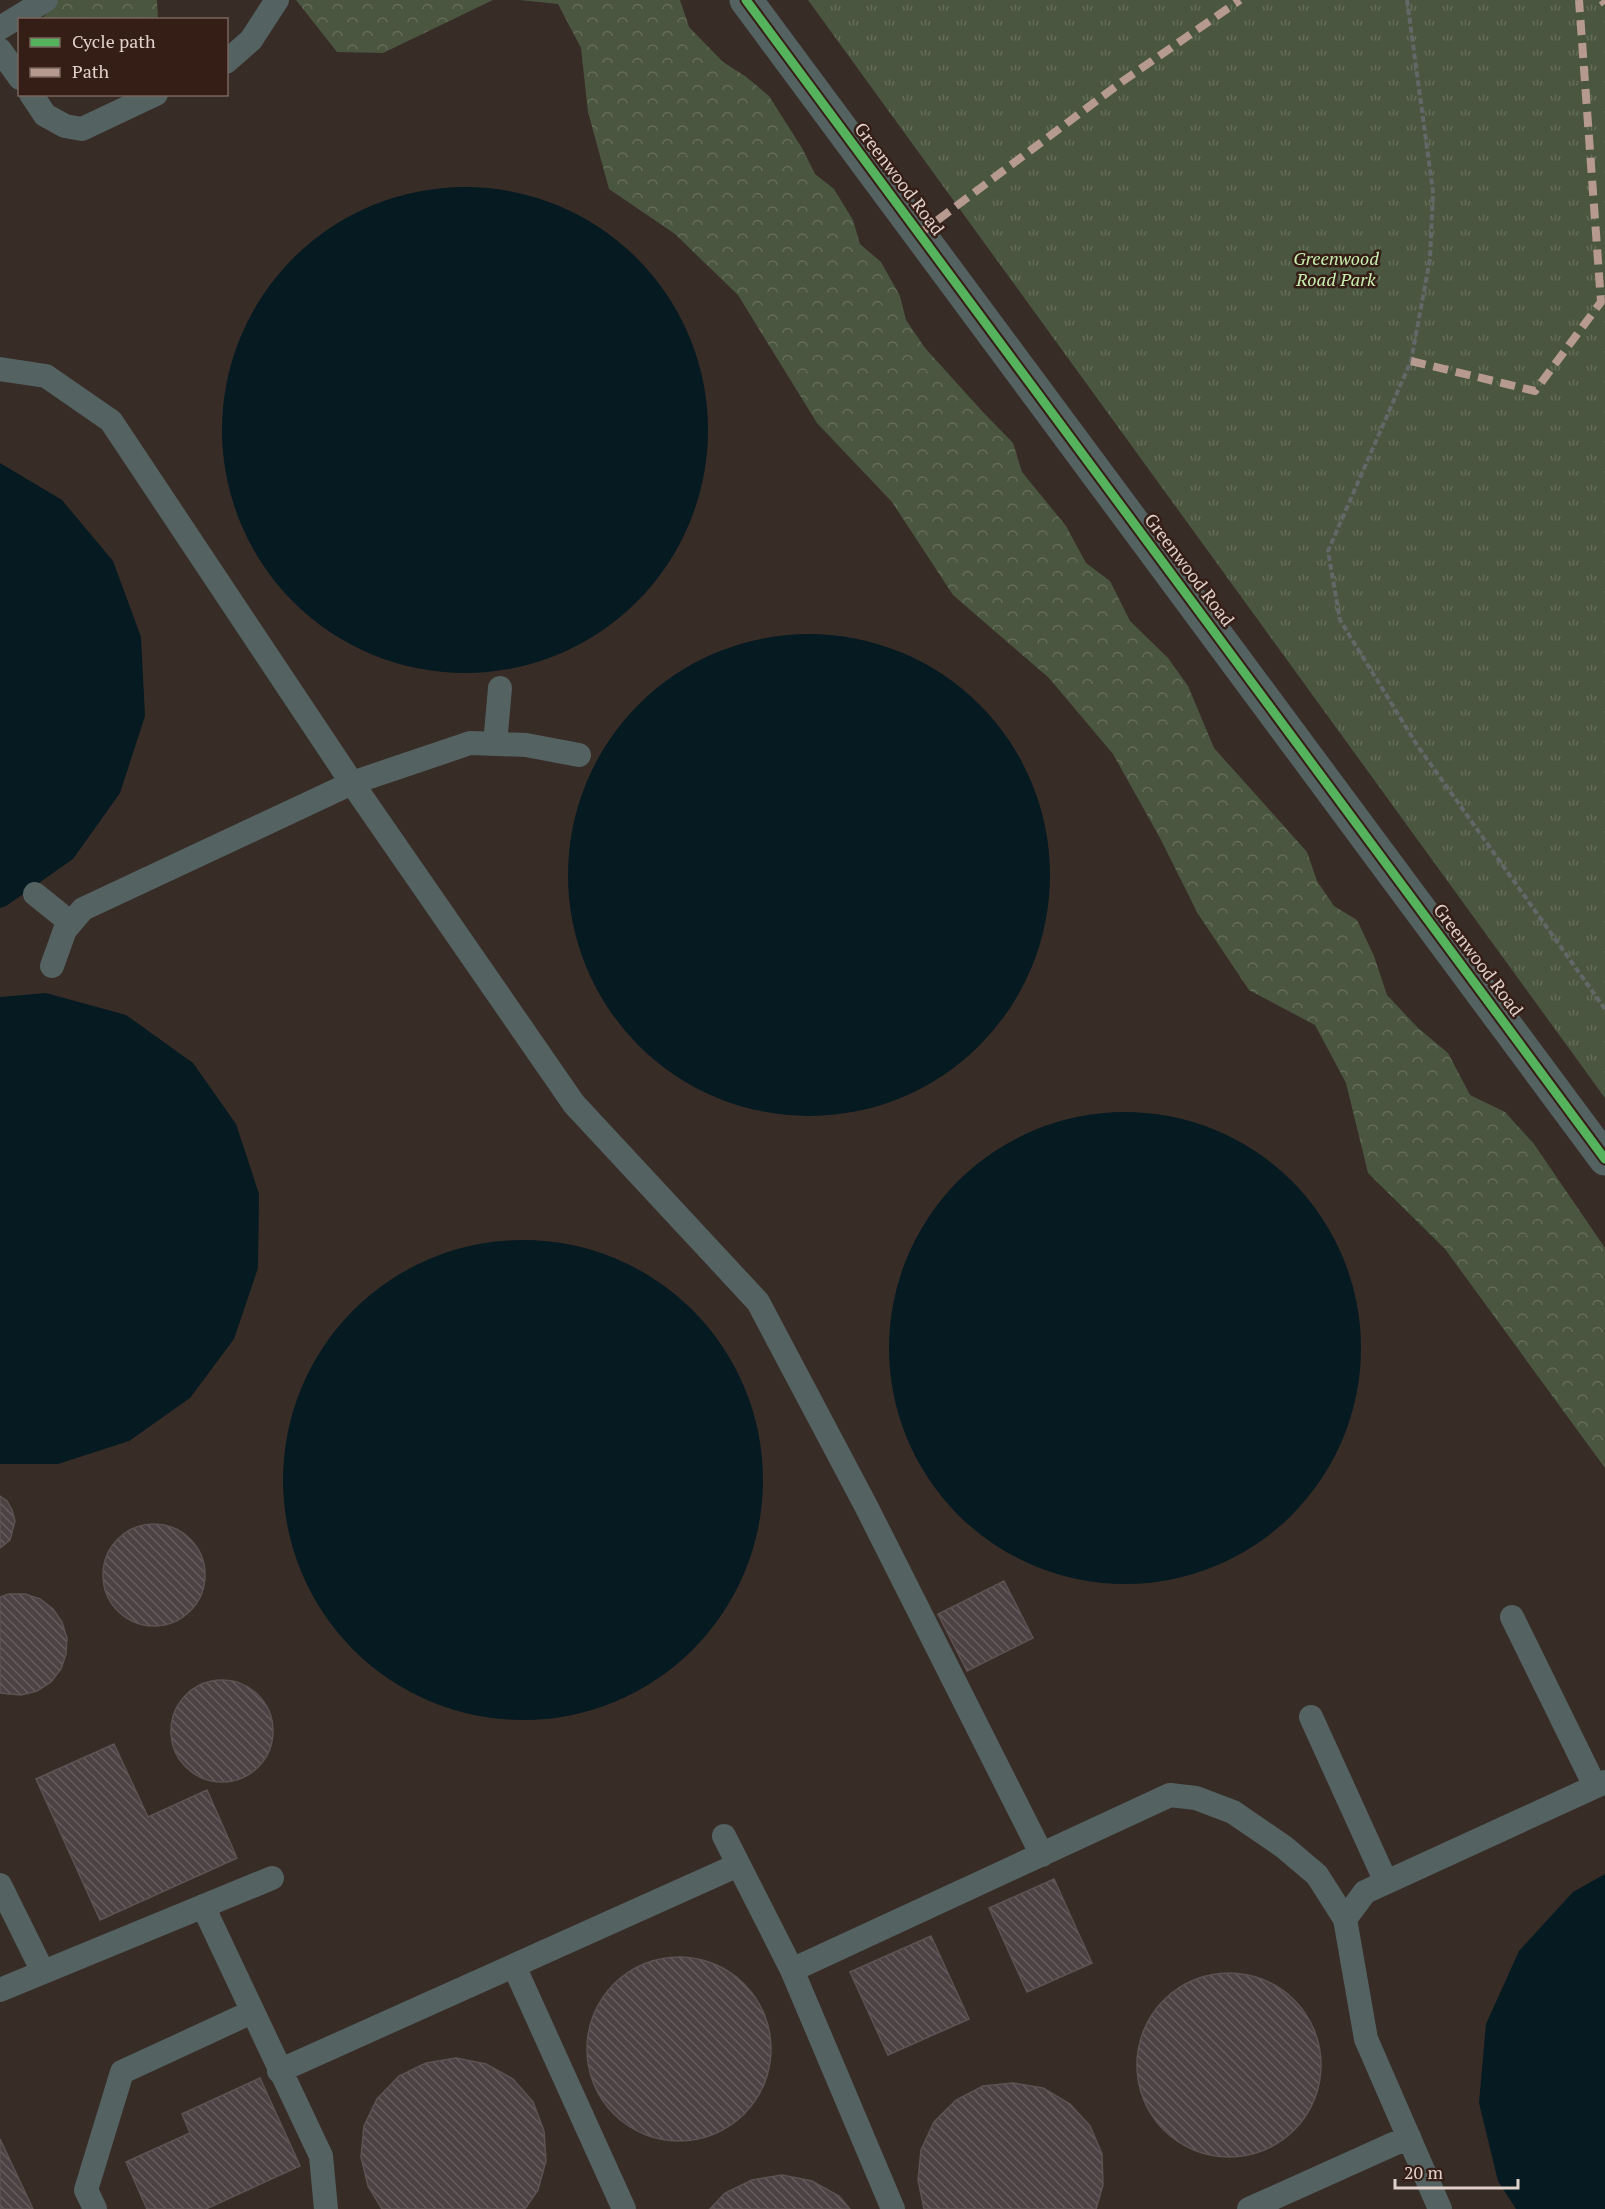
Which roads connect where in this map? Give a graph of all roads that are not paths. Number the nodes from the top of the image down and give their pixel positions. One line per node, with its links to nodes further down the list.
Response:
1 (46, 0): 4 (lane)
2 (277, 0): 6 (lane)
3 (746, 0): 18 (street, Greenwood Road)
4 (0, 28)
5 (0, 50): 7 (lane)
6 (228, 60)
7 (18, 75)
8 (32, 96): 9 (lane)
9 (152, 96)
10 (0, 369): 14 (lane)
11 (500, 688): 12 (lane)
12 (495, 744): 13 (lane); 14 (lane)
13 (579, 755)
14 (352, 783): 16 (lane); 23 (lane)
15 (34, 894): 16 (lane)
16 (71, 922): 17 (lane)
17 (52, 966)
18 (1605, 1159)
19 (1512, 1617): 21 (lane)
20 (1311, 1717): 26 (lane)
21 (1600, 1784): 26 (lane)
22 (723, 1836): 24 (lane)
23 (1042, 1855): 29 (lane); 31 (lane)
24 (738, 1865): 30 (lane); 31 (lane)
25 (273, 1878): 28 (lane)
26 (1386, 1882): 29 (lane)
27 (0, 1885): 32 (lane)
28 (202, 1906): 32 (lane); 34 (lane)
29 (1345, 1919): 36 (lane)
30 (514, 1966): 35 (lane); 39 (lane)
31 (792, 1970): 40 (lane)
32 (43, 1972): 33 (lane)
33 (0, 1990)
34 (252, 2012): 35 (lane); 37 (lane)
35 (279, 2071): 38 (lane)
36 (1409, 2137): 41 (lane); 42 (lane)
37 (95, 2209)
38 (326, 2209)
39 (624, 2209)
40 (893, 2209)
41 (1249, 2209)
42 (1440, 2209)

